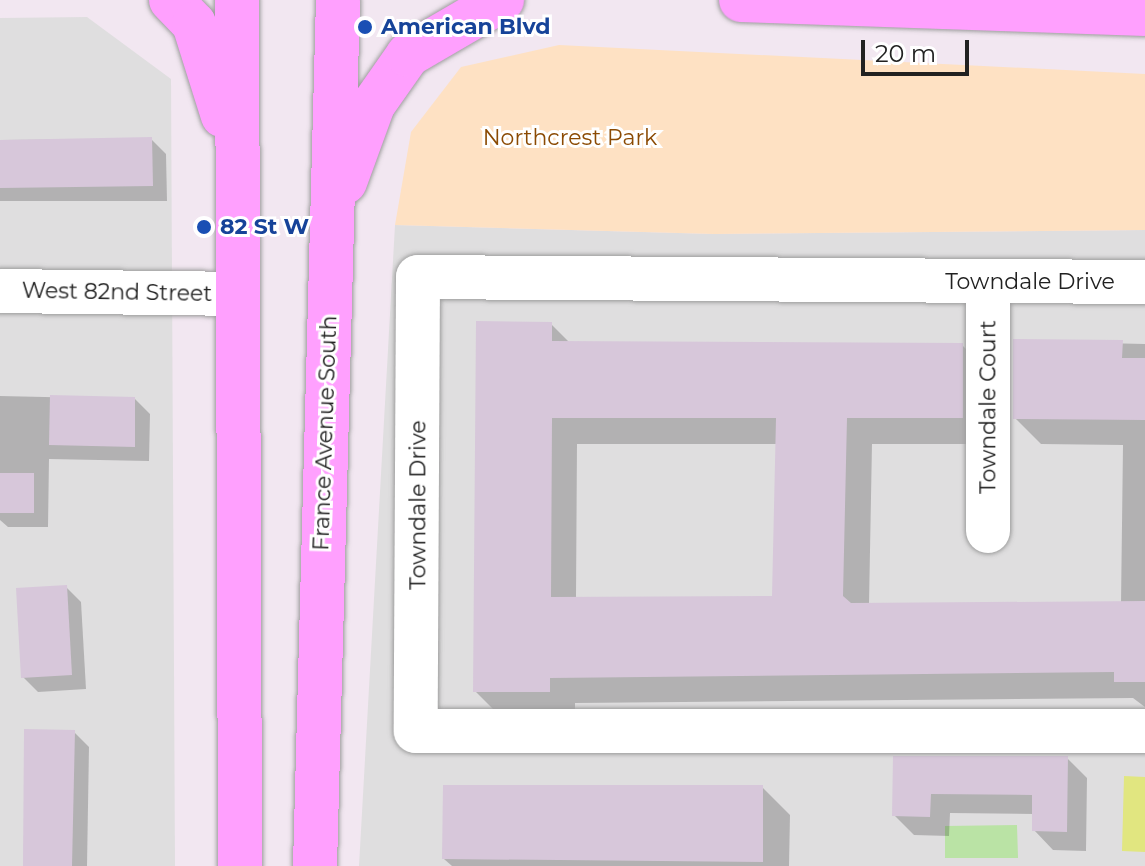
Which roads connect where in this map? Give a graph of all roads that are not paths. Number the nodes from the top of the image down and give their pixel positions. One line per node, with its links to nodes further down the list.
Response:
1 (171, 0): 7 (main road)
2 (237, 0): 7 (main road)
3 (338, 0): 8 (main road, France Avenue South)
4 (502, 0): 8 (main road)
5 (741, 0): 6 (main road)
6 (1145, 14)
7 (235, 160): 12 (main road)
8 (332, 218): 16 (main road, France Avenue South)
9 (1145, 282): 10 (street, Towndale Drive)
10 (988, 283): 13 (street, Towndale Court); 14 (street, Towndale Drive)
11 (0, 291): 12 (street, West 82nd Street)
12 (234, 294): 15 (main road)
13 (988, 531)
14 (1145, 731)
15 (240, 866)
16 (315, 866)

